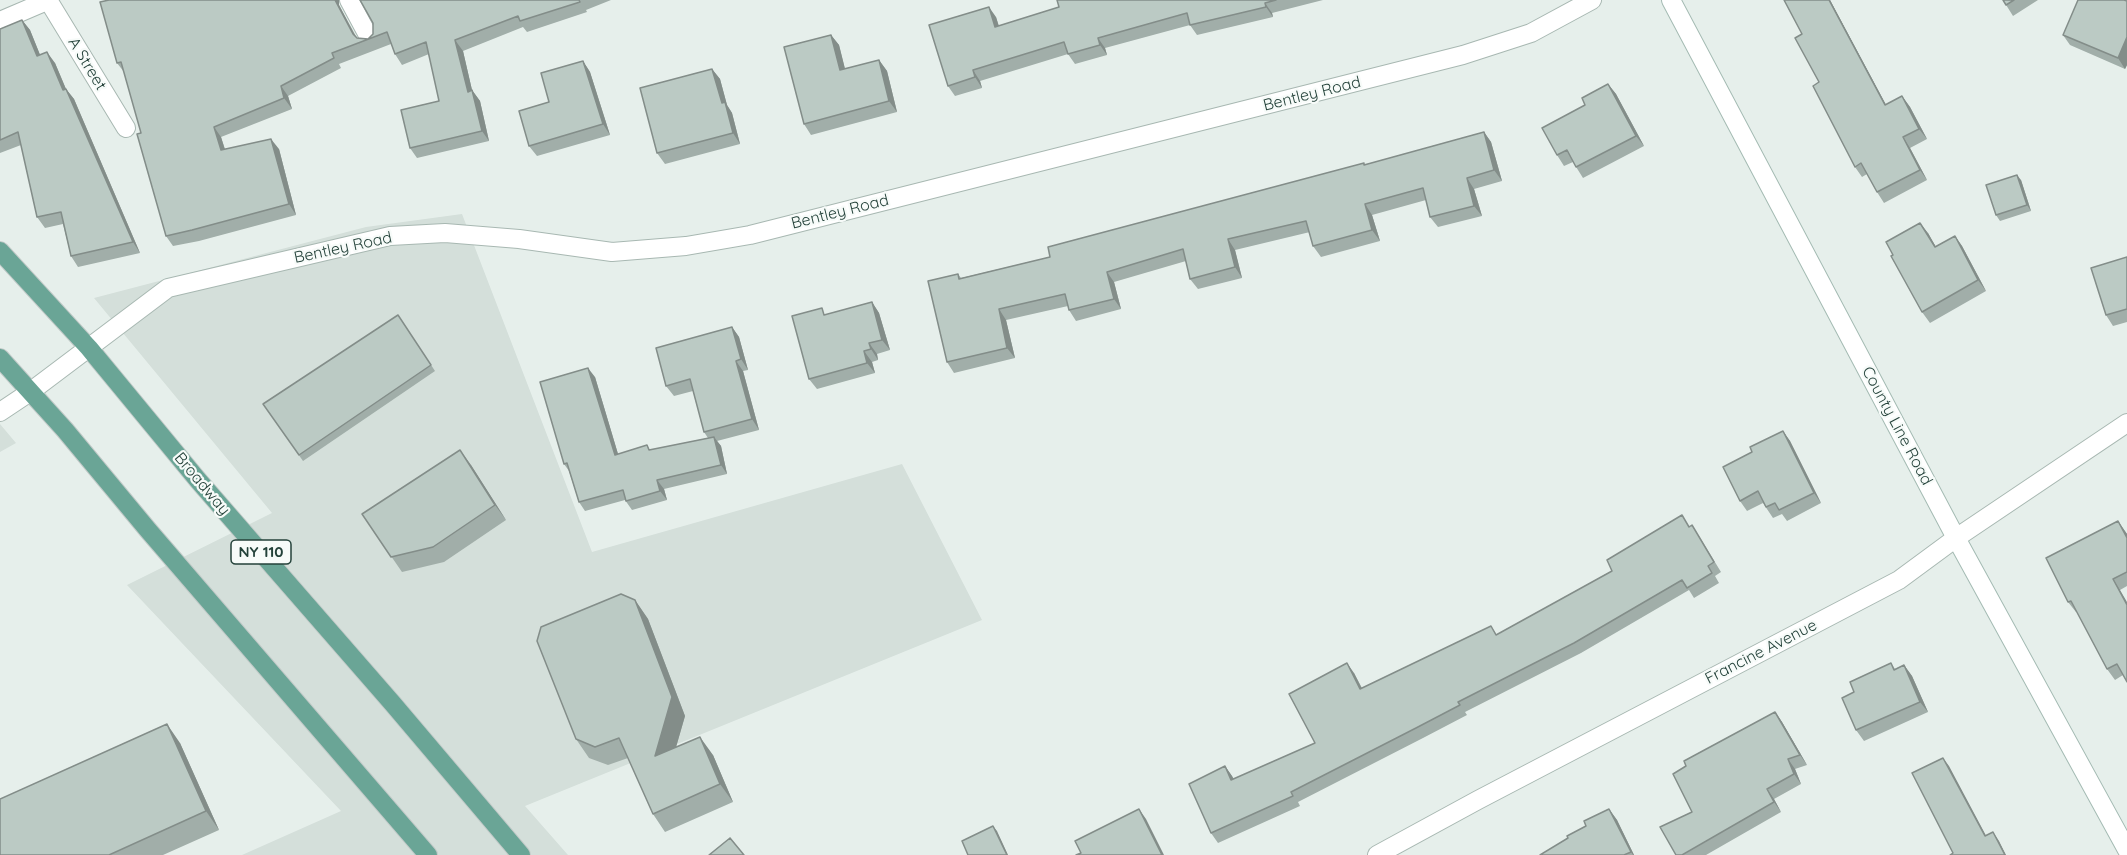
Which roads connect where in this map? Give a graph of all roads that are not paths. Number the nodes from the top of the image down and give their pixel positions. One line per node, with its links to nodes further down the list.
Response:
1 (48, 0): 5 (street); 7 (street, A Street)
2 (349, 0): 6 (street)
3 (1592, 0): 9 (street, Bentley Road)
4 (1671, 0): 14 (street, County Line Road)
5 (0, 21)
6 (370, 39)
7 (126, 128)
8 (0, 250): 9 (main road, Broadway / NY 110)
9 (89, 348): 11 (street, Bentley Road); 17 (main road, Broadway / NY 110)
10 (0, 358): 11 (main road)
11 (30, 392): 12 (street, Bentley Road); 16 (main road)
12 (0, 412)
13 (2127, 423): 14 (street, Francine Avenue)
14 (1956, 538): 15 (street, County Line Road); 18 (street, Francine Avenue)
15 (2127, 850)
16 (428, 855)
17 (521, 855)
18 (1377, 855)

